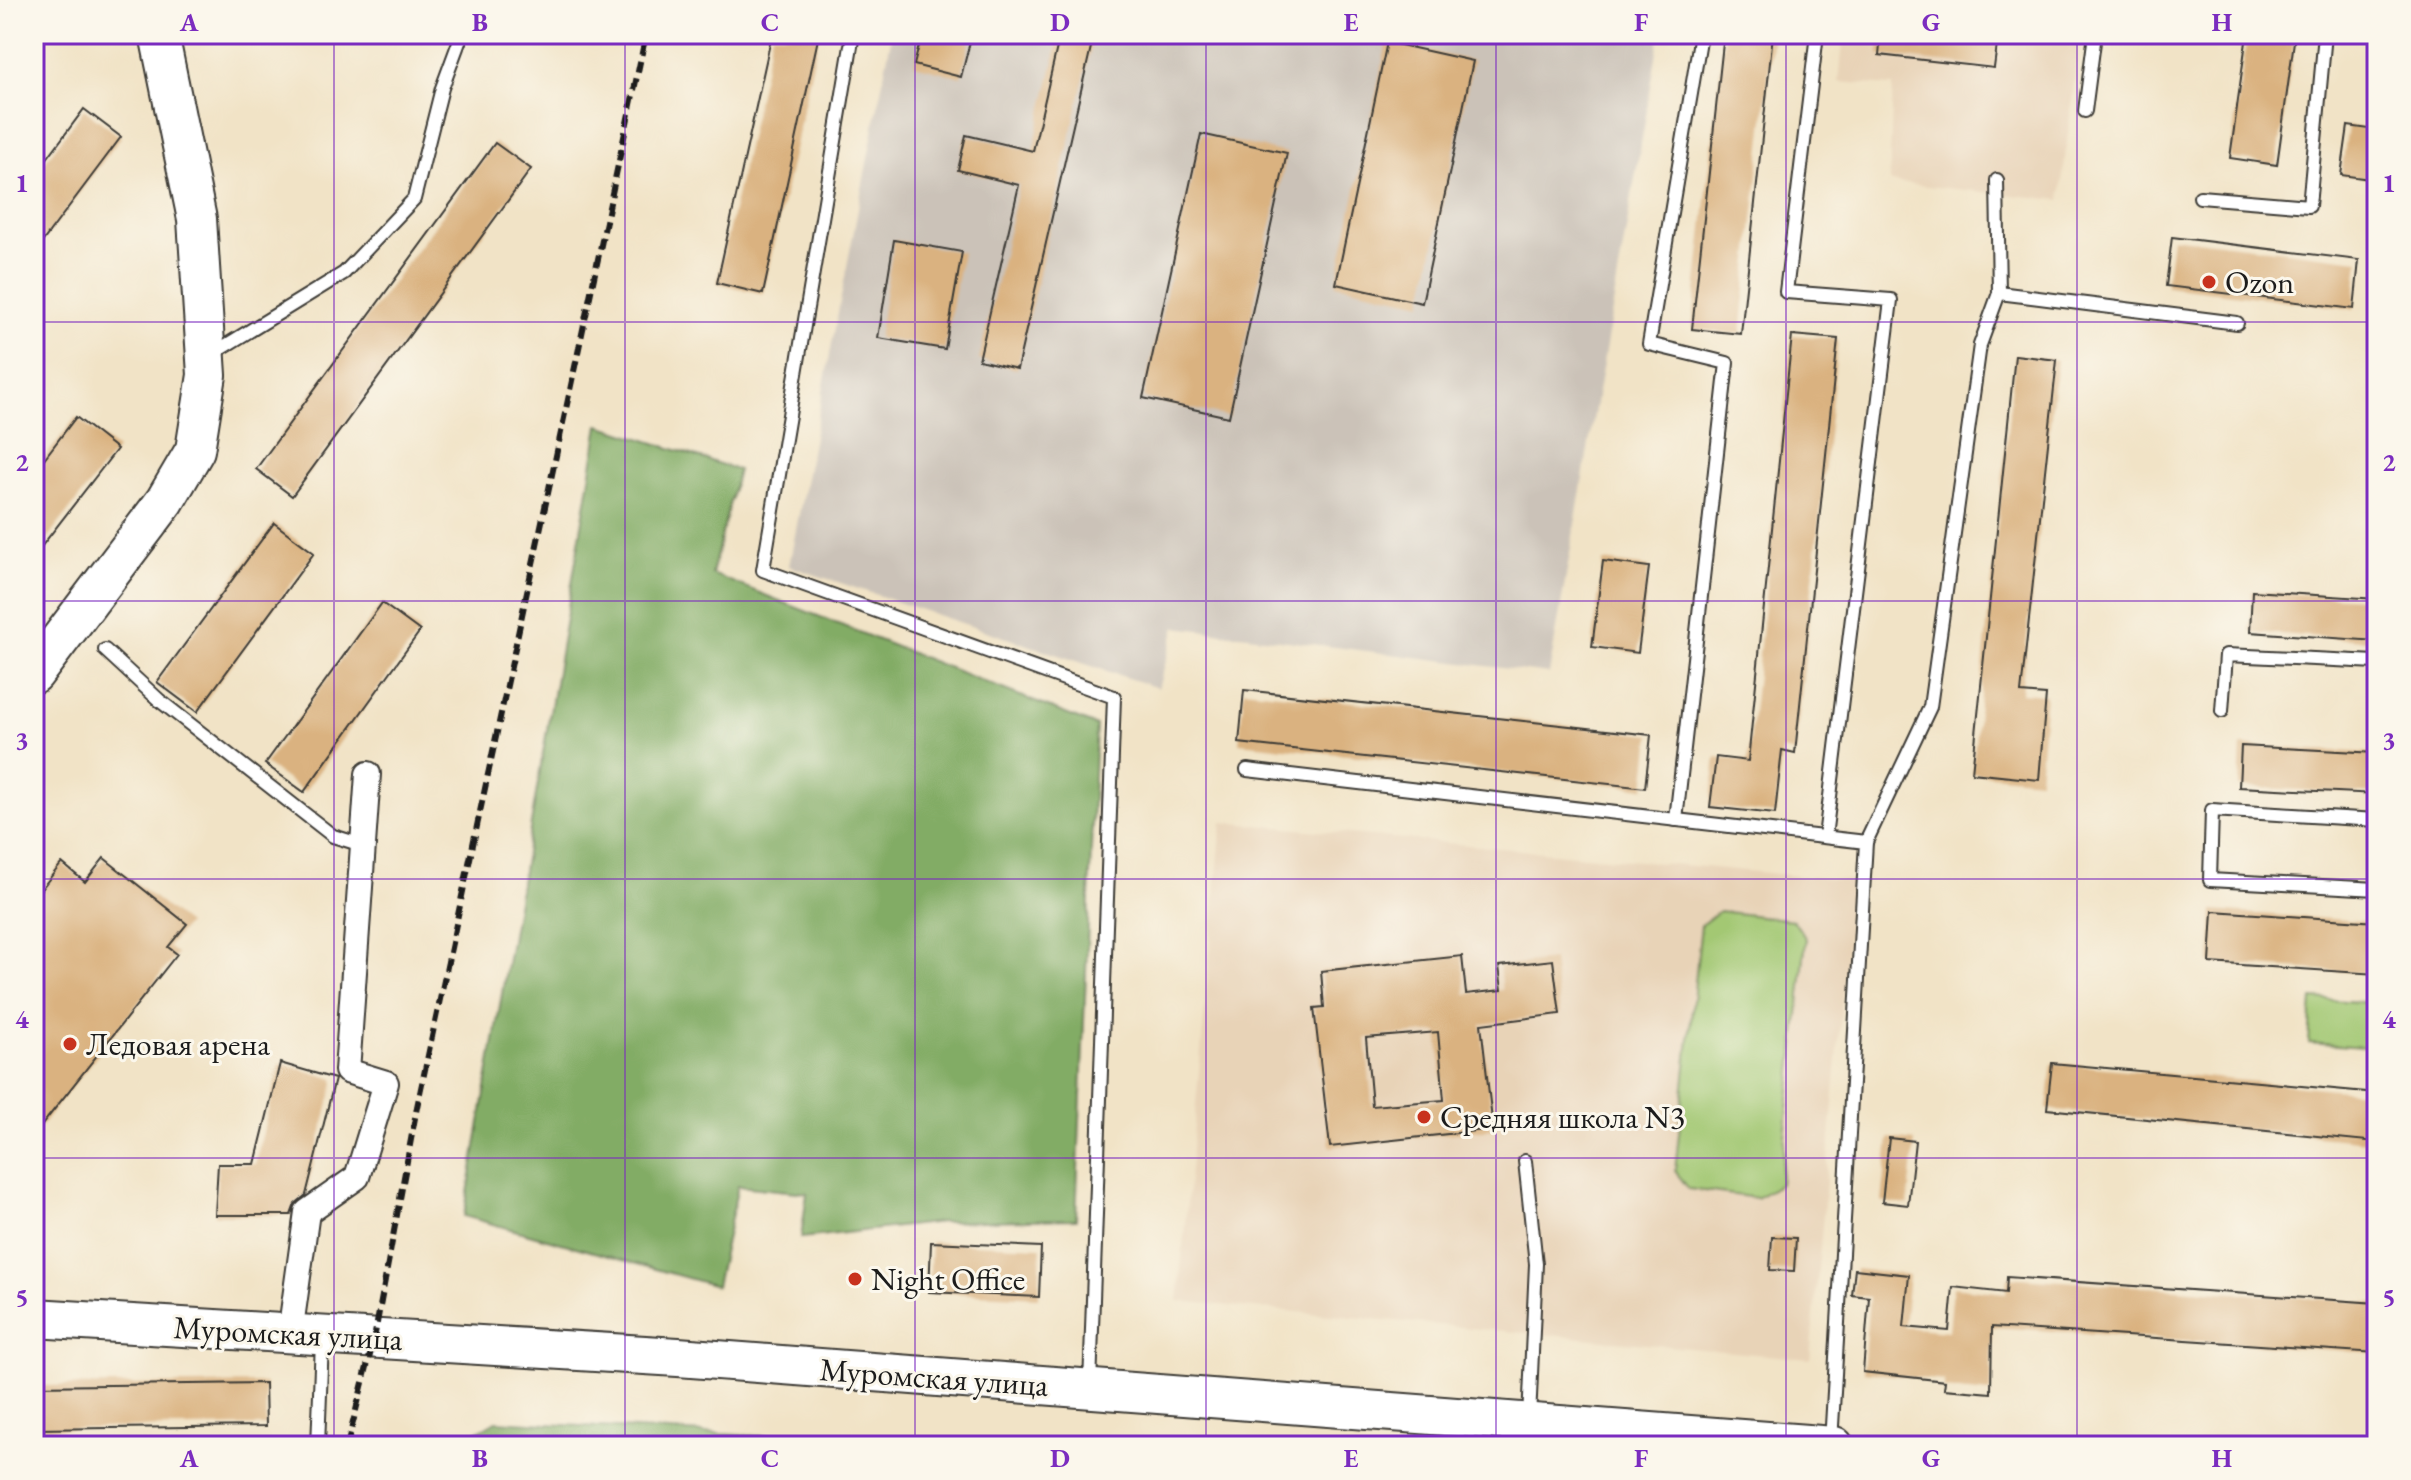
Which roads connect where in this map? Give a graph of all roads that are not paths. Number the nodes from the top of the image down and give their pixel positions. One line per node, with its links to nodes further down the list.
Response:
1 (159, 34): 13 (main road)
2 (462, 34): 13 (lane)
3 (853, 34): 29 (lane)
4 (1701, 34): 20 (lane)
5 (1817, 34): 22 (lane)
6 (2095, 34): 8 (lane)
7 (2325, 34): 10 (lane)
8 (2085, 111)
9 (1997, 180): 11 (lane)
10 (2200, 197)
11 (1999, 293): 12 (lane); 23 (lane)
12 (2237, 323)
13 (206, 358): 16 (main road)
14 (105, 650): 24 (lane)
15 (2377, 662): 17 (lane)
16 (34, 674)
17 (2222, 711)
18 (1247, 770): 20 (lane)
19 (368, 774): 24 (street)
20 (1676, 820): 22 (lane)
21 (2377, 820): 25 (lane)
22 (1825, 837): 23 (lane)
23 (1866, 842): 32 (lane)
24 (362, 845): 28 (street)
25 (2377, 889)
26 (1525, 1161): 30 (lane)
27 (34, 1318): 28 (main road, Муромская улица)
28 (306, 1335): 29 (main road, Муромская улица); 31 (lane)
29 (1090, 1389): 30 (main road, Муромская улица)
30 (1528, 1423): 32 (main road, Муромская улица)
31 (318, 1446)
32 (1833, 1446)

